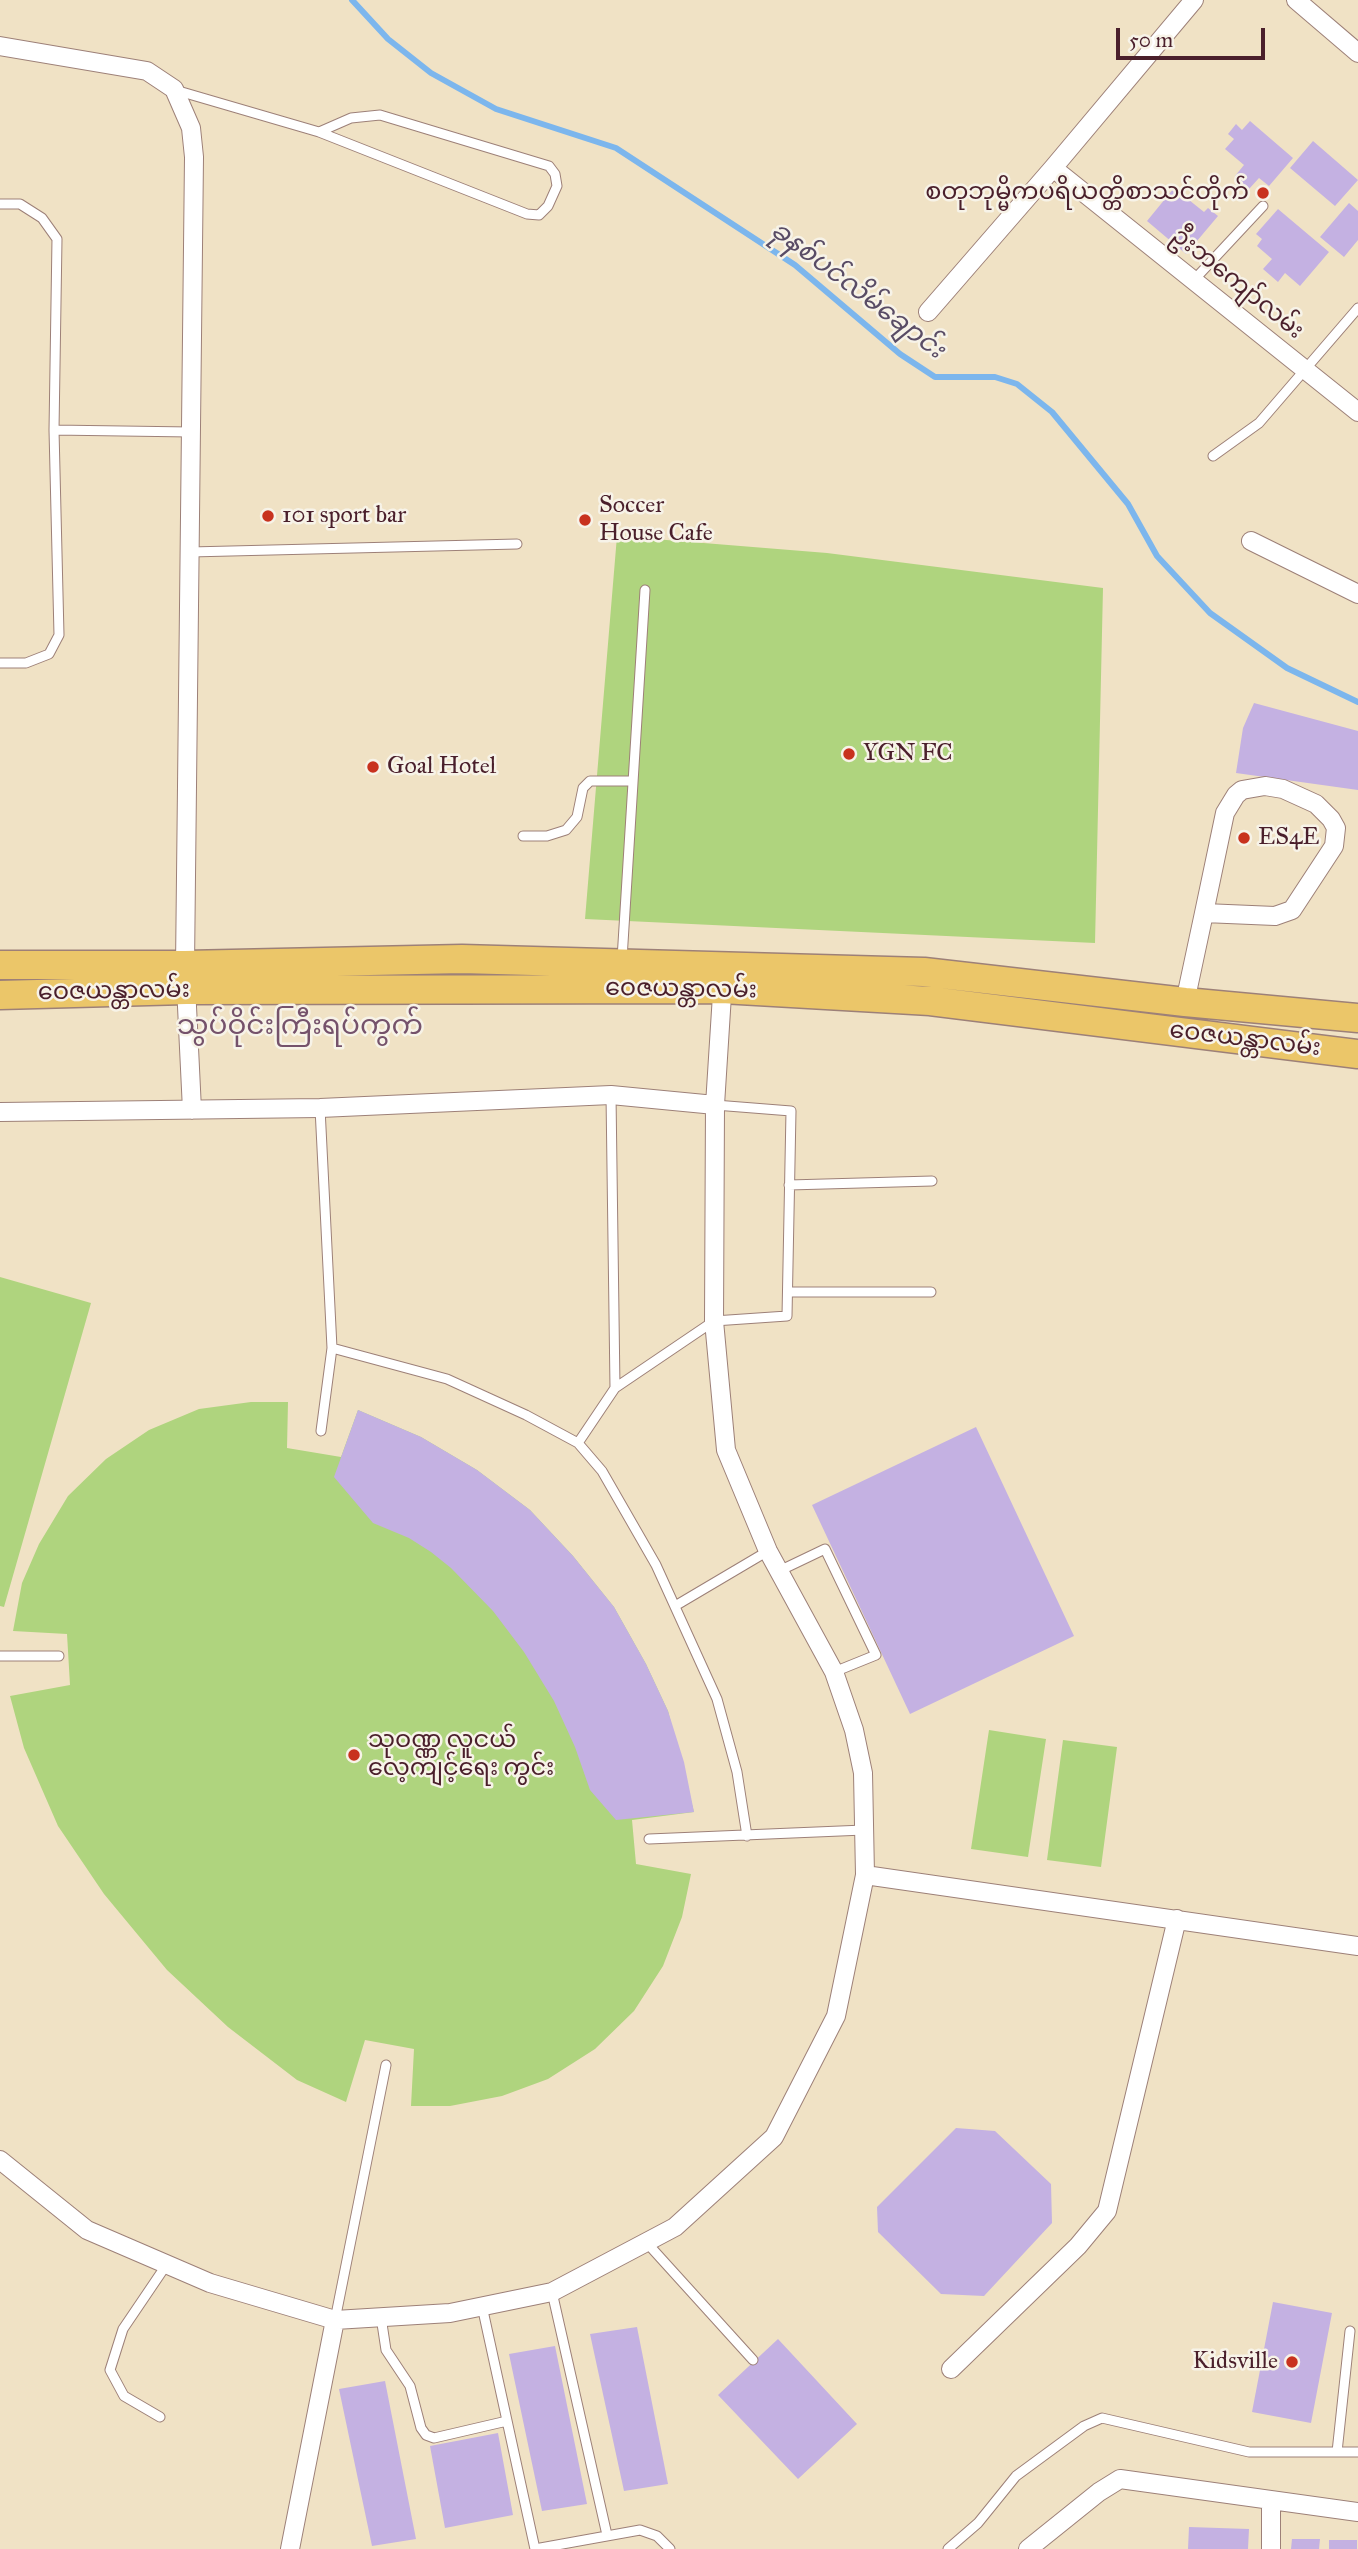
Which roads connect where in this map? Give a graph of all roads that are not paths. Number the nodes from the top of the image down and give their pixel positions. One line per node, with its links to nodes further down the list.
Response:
1 (1194, 0): 7 (street)
2 (1296, 0): 4 (street)
3 (0, 46): 5 (street)
4 (1358, 53)
5 (174, 89): 6 (lane); 16 (street)
6 (319, 132): 6 (lane)
7 (1053, 168): 10 (street, ဦးဘကျော်လမ်း); 12 (street)
8 (0, 204): 15 (lane)
9 (1263, 206): 10 (lane)
10 (1194, 281): 13 (street, ဦးဘကျော်လမ်း)
11 (1358, 308): 13 (lane)
12 (928, 312)
13 (1304, 370): 14 (street, ဦးဘကျော်လမ်း); 17 (lane)
14 (1358, 412)
15 (54, 430): 16 (lane); 23 (lane)
16 (191, 432): 20 (street)
17 (1213, 456)
18 (1251, 541): 22 (street)
19 (517, 544): 20 (lane)
20 (190, 552): 29 (street)
21 (645, 590): 24 (lane)
22 (1358, 594)
23 (0, 663)
24 (633, 780): 25 (lane); 27 (lane)
25 (523, 836)
26 (1204, 913): 26 (street); 32 (street)
27 (622, 964): 29 (main road, ဝေဇယန္တာလမ်း); 30 (main road, ဝေဇယန္တာလမ်း)
28 (0, 965): 29 (main road, ဝေဇယန္တာလမ်း)
29 (186, 977): 30 (main road, ဝေဇယန္တာလမ်း); 31 (main road, ဝေဇယန္တာလမ်း); 38 (street)
30 (723, 978): 32 (main road, ဝေဇယန္တာလမ်း); 34 (main road, ဝေဇယန္တာလမ်း); 36 (street)
31 (0, 995)
32 (1185, 1002): 33 (main road, ဝေဇယန္တာလမ်း)
33 (1358, 1018)
34 (1358, 1054)
35 (611, 1096): 36 (street); 37 (street); 46 (lane)
36 (715, 1105): 41 (lane); 44 (street)
37 (320, 1108): 38 (street); 45 (lane)
38 (191, 1110): 39 (street)
39 (0, 1112)
40 (932, 1181): 41 (lane)
41 (789, 1185): 42 (lane)
42 (788, 1292): 43 (lane); 44 (lane)
43 (931, 1292)
44 (713, 1321): 46 (lane); 49 (street)
45 (332, 1348): 47 (lane); 48 (lane)
46 (615, 1388): 48 (lane)
47 (321, 1431)
48 (578, 1443): 51 (lane)
49 (768, 1551): 50 (street); 51 (lane)
50 (779, 1571): 54 (street); 54 (lane)
51 (675, 1606): 56 (lane)
52 (0, 1656): 53 (lane)
53 (59, 1656)
54 (834, 1672): 55 (street)
55 (864, 1830): 56 (lane); 58 (street)
56 (747, 1836): 57 (lane)
57 (649, 1839)
58 (865, 1875): 59 (street); 63 (street)
59 (1177, 1919): 60 (street); 71 (street)
60 (1358, 1946)
61 (386, 2065): 68 (lane)
62 (0, 2160): 64 (street)
63 (647, 2243): 65 (street); 70 (lane)
64 (167, 2264): 68 (street); 72 (lane)
65 (551, 2292): 66 (street); 79 (lane)
66 (482, 2306): 67 (street); 73 (lane)
67 (381, 2318): 68 (street); 73 (lane)
68 (335, 2320): 80 (street)
69 (1350, 2331): 74 (lane)
70 (753, 2360)
71 (951, 2369)
72 (160, 2417)
73 (507, 2421): 81 (lane)
74 (1337, 2452): 75 (lane); 83 (lane)
75 (1358, 2452)
76 (1271, 2500): 77 (street); 78 (street); 86 (street)
77 (1358, 2512)
78 (1055, 2527): 84 (street); 85 (street)
79 (607, 2535): 81 (lane); 82 (lane)
80 (290, 2549)
81 (535, 2549)
82 (670, 2549)
83 (948, 2549)
84 (1028, 2549)
85 (1057, 2549)
86 (1272, 2549)

